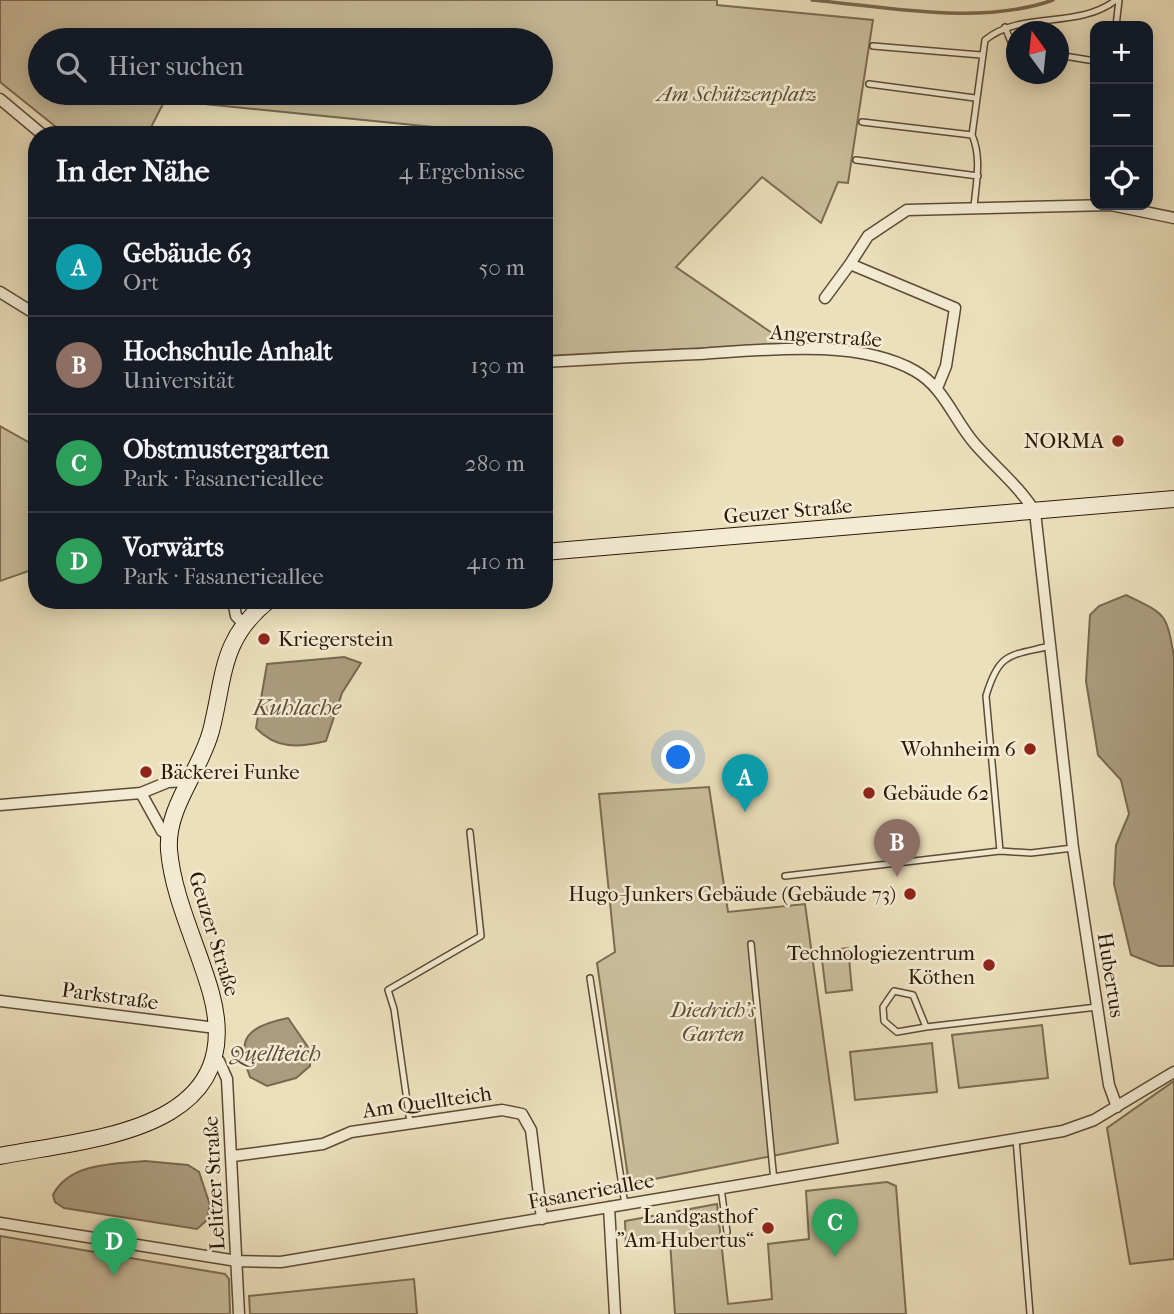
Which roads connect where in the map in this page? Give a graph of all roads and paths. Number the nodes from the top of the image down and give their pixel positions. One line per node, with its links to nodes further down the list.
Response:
1 (1117, 0): 2 (lane); 3 (lane)
2 (1116, 21)
3 (1005, 27): 5 (lane)
4 (873, 46): 5 (lane)
5 (981, 55): 9 (lane)
6 (1069, 57): 7 (lane)
7 (1090, 60)
8 (869, 84): 9 (lane)
9 (975, 98): 13 (lane)
10 (0, 99): 12 (street)
11 (862, 122): 13 (lane)
12 (32, 126)
13 (972, 135): 15 (lane)
14 (856, 160): 15 (lane)
15 (978, 176): 16 (lane)
16 (978, 207): 17 (street); 18 (street)
17 (1174, 218)
18 (850, 264): 20 (street); 23 (street)
19 (0, 292): 21 (street)
20 (825, 298)
21 (28, 309)
22 (553, 362): 23 (street, Angerstraße)
23 (937, 387): 25 (street, Angerstraße)
24 (1174, 499): 25 (main road, Geuzer Straße)
25 (1035, 512): 26 (main road, Geuzer Straße); 30 (street, Hubertus)
26 (553, 551)
27 (235, 609): 29 (street)
28 (260, 609): 29 (main road, Geuzer Straße)
29 (244, 624): 31 (main road, Geuzer Straße)
30 (1050, 646): 36 (street, Hubertus); 37 (lane)
31 (190, 781): 32 (street); 35 (main road, Geuzer Straße)
32 (141, 793): 33 (street); 35 (street)
33 (0, 805)
34 (470, 832): 48 (lane)
35 (169, 836): 44 (main road, Geuzer Straße)
36 (1073, 848): 37 (lane); 42 (street, Hubertus)
37 (1000, 851): 38 (lane)
38 (785, 876)
39 (751, 944): 52 (lane)
40 (590, 978): 54 (lane)
41 (0, 1001): 44 (street, Parkstraße)
42 (1097, 1007): 43 (lane); 47 (street, Hubertus)
43 (926, 1027): 43 (lane)
44 (216, 1028): 45 (main road, Geuzer Straße)
45 (212, 1058): 50 (main road, Geuzer Straße); 51 (street, Lelitzer Straße)
46 (1174, 1072): 47 (street, Fasanerieallee)
47 (1117, 1107): 49 (street, Fasanerieallee)
48 (410, 1124): 51 (street, Am Quellteich); 56 (street, Am Quellteich)
49 (1016, 1139): 52 (street, Fasanerieallee); 62 (lane)
50 (0, 1156)
51 (233, 1156): 59 (street, Lelitzer Straße)
52 (774, 1181): 53 (street, Fasanerieallee)
53 (721, 1188): 54 (street, Fasanerieallee); 58 (lane)
54 (625, 1205): 55 (street, Fasanerieallee)
55 (609, 1207): 56 (street, Fasanerieallee); 61 (street)
56 (542, 1219): 59 (street, Fasanerieallee)
57 (0, 1223): 59 (street, Fasanerieallee)
58 (727, 1232)
59 (237, 1261): 60 (street, Lelitzer Straße)
60 (239, 1314)
61 (615, 1314)
62 (1030, 1314)

